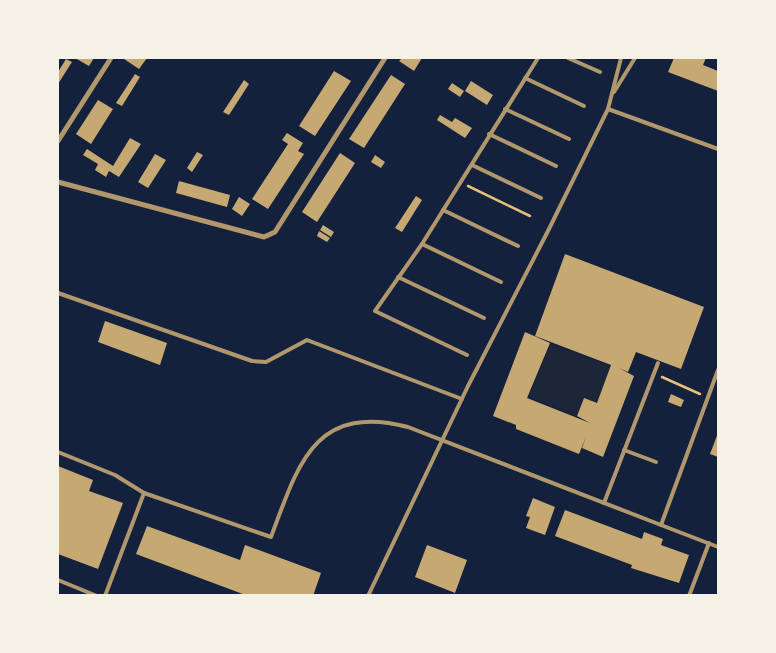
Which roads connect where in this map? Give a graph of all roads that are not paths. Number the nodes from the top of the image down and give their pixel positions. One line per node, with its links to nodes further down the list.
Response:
1 (111, 58): 15 (street)
2 (385, 58): 19 (street)
3 (538, 58): 8 (lane)
4 (568, 58): 7 (lane)
5 (621, 58): 9 (lane)
6 (636, 58): 9 (lane)
7 (600, 72)
8 (525, 78): 10 (lane); 11 (lane)
9 (613, 94): 12 (lane)
10 (584, 106)
11 (505, 109): 13 (lane); 14 (lane)
12 (608, 109): 16 (lane); 31 (lane)
13 (490, 134): 17 (lane); 18 (lane)
14 (569, 139)
15 (58, 141)
16 (718, 149)
17 (472, 164): 20 (lane); 21 (lane)
18 (556, 166)
19 (58, 182)
20 (541, 198)
21 (442, 210): 22 (lane); 23 (lane)
22 (422, 244): 24 (lane); 25 (lane)
23 (518, 246)
24 (398, 277): 27 (lane); 28 (lane)
25 (501, 282)
26 (58, 293): 31 (lane)
27 (484, 318)
28 (466, 355)
29 (658, 363): 33 (lane)
30 (718, 370): 38 (lane)
31 (462, 399): 32 (lane)
32 (443, 440): 36 (lane); 37 (lane); 44 (lane)
33 (624, 450): 35 (lane); 37 (lane)
34 (58, 452): 36 (lane)
35 (656, 462)
36 (144, 493): 43 (lane)
37 (604, 503): 38 (lane)
38 (661, 525): 39 (lane)
39 (708, 543): 40 (lane); 45 (lane)
40 (718, 547)
41 (58, 580): 42 (lane)
42 (97, 596)
43 (105, 596)
44 (368, 596)
45 (689, 596)

